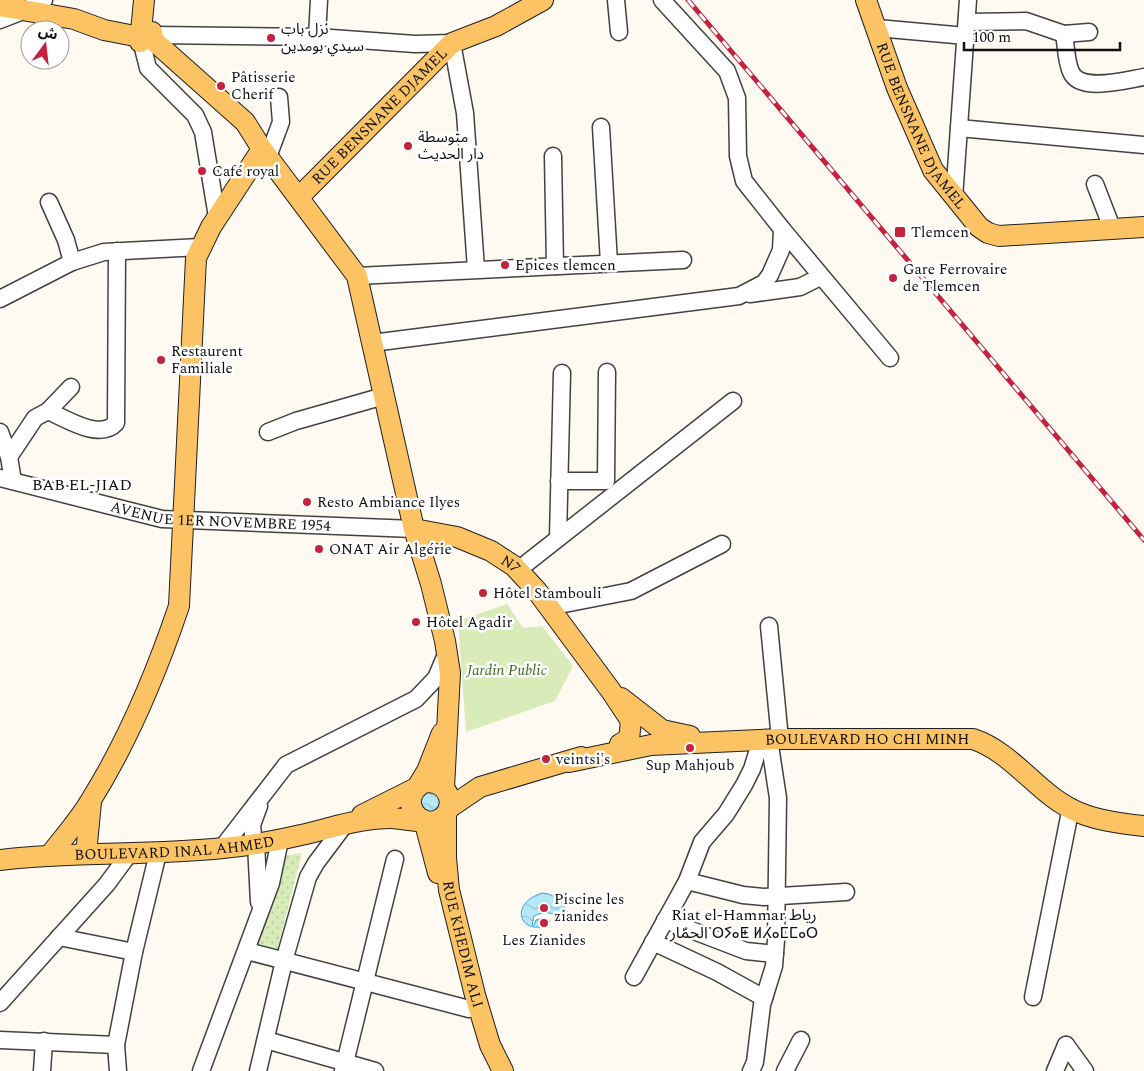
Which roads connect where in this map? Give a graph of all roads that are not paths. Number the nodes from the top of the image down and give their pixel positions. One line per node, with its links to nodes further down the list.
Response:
1 (44, 0): 10 (street)
2 (318, 0): 17 (street)
3 (543, 0): 19 (main road, RUE BENSNANE DJAMEL)
4 (616, 0): 14 (street)
5 (662, 0): 34 (street)
6 (866, 0): 12 (main road, RUE BENSNANE DJAMEL)
7 (968, 0): 13 (street)
8 (146, 3): 18 (main road)
9 (0, 6): 10 (main road)
10 (23, 12): 11 (street); 18 (main road)
11 (0, 20)
12 (877, 28): 13 (street); 29 (main road, RUE BENSNANE DJAMEL)
13 (966, 29): 16 (street); 23 (street)
14 (619, 32)
15 (1089, 32): 16 (street)
16 (1064, 34): 20 (street)
17 (317, 37): 18 (street); 19 (street)
18 (147, 39): 25 (main road); 31 (street)
19 (452, 43): 28 (main road, RUE BENSNANE DJAMEL); 41 (street)
20 (1144, 77)
21 (279, 97): 25 (street)
22 (601, 127): 39 (street)
23 (959, 128): 24 (street); 29 (street)
24 (1144, 144)
25 (265, 153): 28 (main road); 31 (main road)
26 (553, 156): 40 (street)
27 (1095, 184): 33 (street)
28 (299, 197): 42 (main road)
29 (954, 198): 33 (main road, RUE BENSNANE DJAMEL)
30 (49, 202): 38 (street)
31 (217, 218): 35 (main road)
32 (1144, 227): 33 (main road, RUE BENSNANE DJAMEL)
33 (1112, 228)
34 (782, 229): 43 (street); 44 (street)
35 (200, 247): 36 (street); 60 (main road)
36 (117, 251): 38 (street); 53 (street)
37 (683, 260): 39 (street)
38 (72, 262): 45 (street)
39 (609, 263): 40 (street)
40 (555, 266): 41 (street)
41 (476, 269): 42 (street)
42 (357, 276): 46 (main road, RUE KHEDIM ALI)
43 (820, 277): 44 (street); 47 (street)
44 (739, 296): 46 (street)
45 (0, 299)
46 (372, 343): 51 (main road, RUE KHEDIM ALI)
47 (890, 358)
48 (607, 372): 59 (street)
49 (562, 373): 58 (street)
50 (72, 387): 53 (street)
51 (384, 396): 55 (street); 61 (main road, RUE KHEDIM ALI)
52 (732, 401): 59 (street)
53 (48, 411): 56 (street)
54 (0, 432): 56 (street)
55 (268, 432)
56 (9, 457): 57 (street)
57 (7, 480): 60 (street, AVENUE 1ER NOVEMBRE 1954)
58 (559, 481): 59 (street); 62 (street)
59 (611, 487): 62 (street)
60 (182, 520): 61 (street, AVENUE 1ER NOVEMBRE 1954); 78 (main road)
61 (414, 529): 64 (main road, N7); 67 (main road, RUE KHEDIM ALI)
62 (558, 538): 64 (street)
63 (722, 544): 65 (street)
64 (518, 570): 65 (main road, N7)
65 (549, 607): 68 (main road, N7)
66 (770, 626): 70 (street)
67 (447, 652): 69 (main road, RUE KHEDIM ALI); 76 (street)
68 (611, 691): 71 (main road); 72 (main road); 73 (main road)
69 (449, 714): 75 (main road); 77 (main road, RUE KHEDIM ALI)
70 (770, 739): 72 (main road, BOULEVARD HO CHI MINH); 79 (main road, BOULEVARD HO CHI MINH); 92 (street); 94 (street)
71 (651, 742): 72 (main road, BOULEVARD HO CHI MINH); 73 (main road); 74 (main road)
72 (715, 742)
73 (620, 744): 74 (main road)
74 (568, 762): 77 (main road)
75 (417, 787): 77 (main road); 80 (main road); 81 (main road)
76 (264, 794): 84 (street); 85 (street)
77 (446, 800): 80 (main road); 121 (main road, RUE KHEDIM ALI)
78 (90, 802): 87 (main road); 89 (main road)
79 (1071, 807): 82 (main road, BOULEVARD HO CHI MINH); 105 (street)
80 (423, 820): 81 (main road); 108 (main road, RUE KHEDIM ALI)
81 (346, 823): 83 (main road, BOULEVARD INAL AHMED); 102 (street)
82 (1144, 826)
83 (280, 840): 84 (main road, BOULEVARD INAL AHMED); 95 (street)
84 (255, 844): 85 (main road, BOULEVARD INAL AHMED); 95 (street)
85 (222, 848): 86 (main road, BOULEVARD INAL AHMED)
86 (158, 853): 88 (main road, BOULEVARD INAL AHMED); 100 (street)
87 (86, 854): 88 (main road, BOULEVARD INAL AHMED); 89 (main road, BOULEVARD INAL AHMED)
88 (129, 854): 97 (street)
89 (50, 855): 91 (main road, BOULEVARD INAL AHMED)
90 (395, 859): 104 (street)
91 (4, 863)
92 (687, 881): 94 (street); 96 (street)
93 (846, 892): 94 (street)
94 (776, 897): 101 (street)
95 (259, 912): 99 (street)
96 (665, 920): 98 (street); 101 (street)
97 (59, 937): 100 (street); 107 (street)
98 (653, 942): 103 (street); 106 (street)
99 (247, 951): 102 (street); 117 (street)
100 (134, 952): 113 (street)
101 (774, 954): 106 (street)
102 (284, 961): 104 (street); 110 (street)
103 (634, 977)
104 (364, 980): 108 (street); 114 (street)
105 (1032, 996)
106 (764, 998): 122 (street)
107 (0, 1003)
108 (469, 1008): 120 (main road, RUE KHEDIM ALI)
109 (0, 1040): 112 (street)
110 (266, 1040): 114 (street); 118 (street)
111 (801, 1040): 123 (street)
112 (44, 1041): 113 (street); 115 (street)
113 (116, 1045): 116 (street)
114 (344, 1067): 119 (street)
115 (42, 1071)
116 (118, 1071)
117 (201, 1071)
118 (258, 1071)
119 (375, 1071)
120 (490, 1071)
121 (502, 1071)
122 (752, 1071)
123 (785, 1071)
124 (1055, 1071): 125 (street)
125 (1085, 1071)

